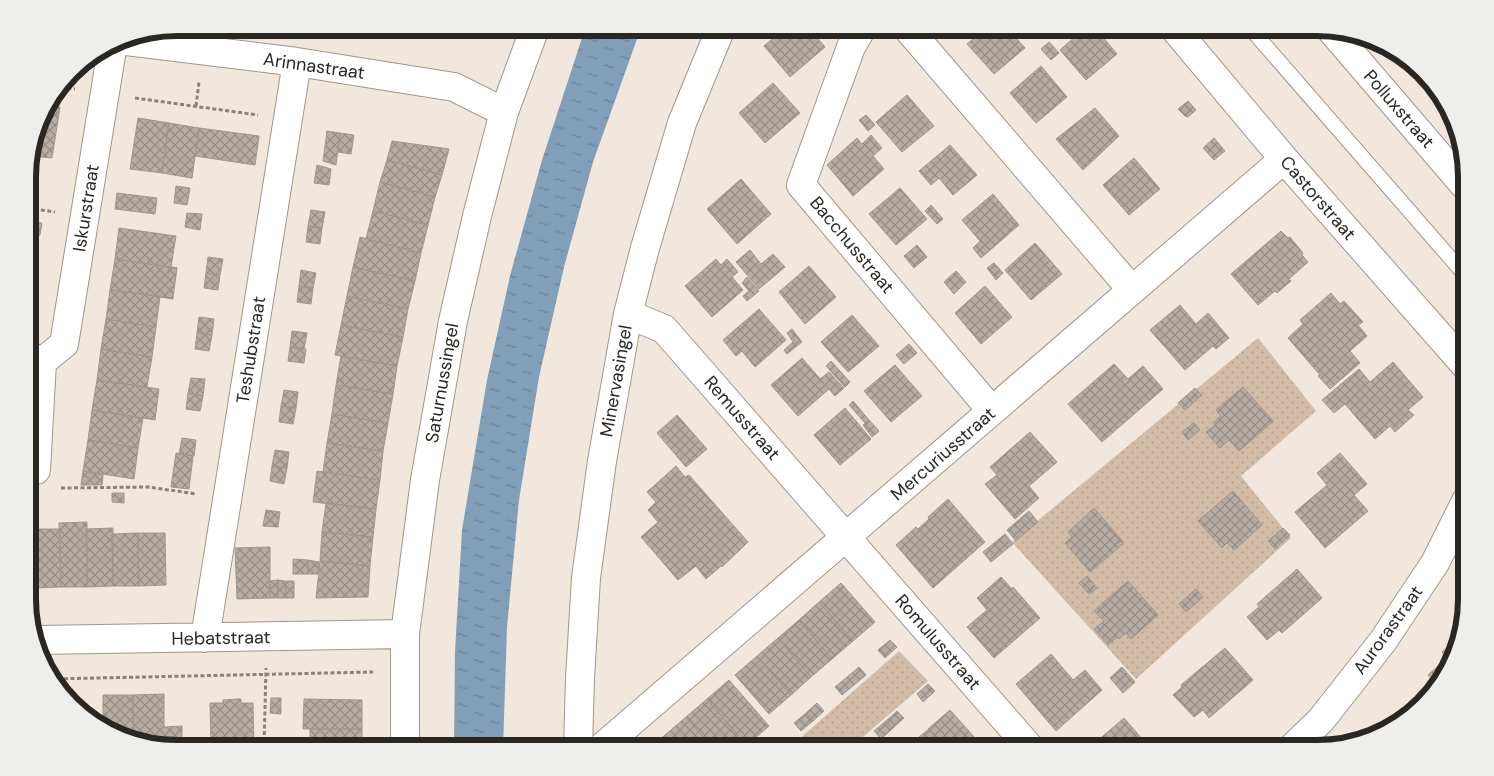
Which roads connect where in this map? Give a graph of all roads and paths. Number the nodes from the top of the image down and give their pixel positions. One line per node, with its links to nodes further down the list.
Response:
1 (718, 36): 19 (street, Minervasingel)
2 (857, 36): 22 (street, Bacchusstraat)
3 (914, 36): 18 (street)
4 (1181, 36): 15 (street, Castorstraat)
5 (1257, 36): 17 (lane)
6 (1338, 38): 16 (street, Polluxstraat)
7 (530, 40): 13 (street, Saturnussingel)
8 (137, 42): 10 (street, Arinnastraat)
9 (111, 53): 12 (street, Iskurstraat)
10 (297, 62): 13 (street, Arinnastraat); 14 (street, Teshubstraat)
11 (68, 88): 12 (path)
12 (105, 93): 14 (path); 21 (street, Iskurstraat)
13 (504, 112): 27 (street, Saturnussingel)
14 (288, 119): 24 (street, Teshubstraat)
15 (1284, 159): 18 (street, Mercuriusstraat); 20 (street, Castorstraat)
16 (1458, 178)
17 (1458, 267)
18 (1132, 290): 22 (street, Mercuriusstraat)
19 (628, 314): 26 (street, Remusstraat); 38 (street, Minervasingel)
20 (1458, 357)
21 (37, 358)
22 (992, 411): 26 (street, Mercuriusstraat)
23 (58, 488): 24 (path)
24 (227, 500): 29 (street, Teshubstraat)
25 (1458, 517): 35 (street, Aurorastraat)
26 (846, 537): 34 (street, Romulusstraat); 39 (street, Mercuriusstraat)
27 (405, 634): 28 (street, Hebatstraat); 31 (street, Saturnussingel)
28 (266, 637): 29 (street, Hebatstraat); 32 (path)
29 (205, 638): 30 (street, Hebatstraat)
30 (43, 640)
31 (405, 671): 32 (path); 37 (street, Saturnussingel)
32 (266, 675): 33 (path); 36 (path)
33 (61, 679)
34 (1019, 739)
35 (1301, 739)
36 (264, 740)
37 (405, 740)
38 (578, 740)
39 (611, 740)

